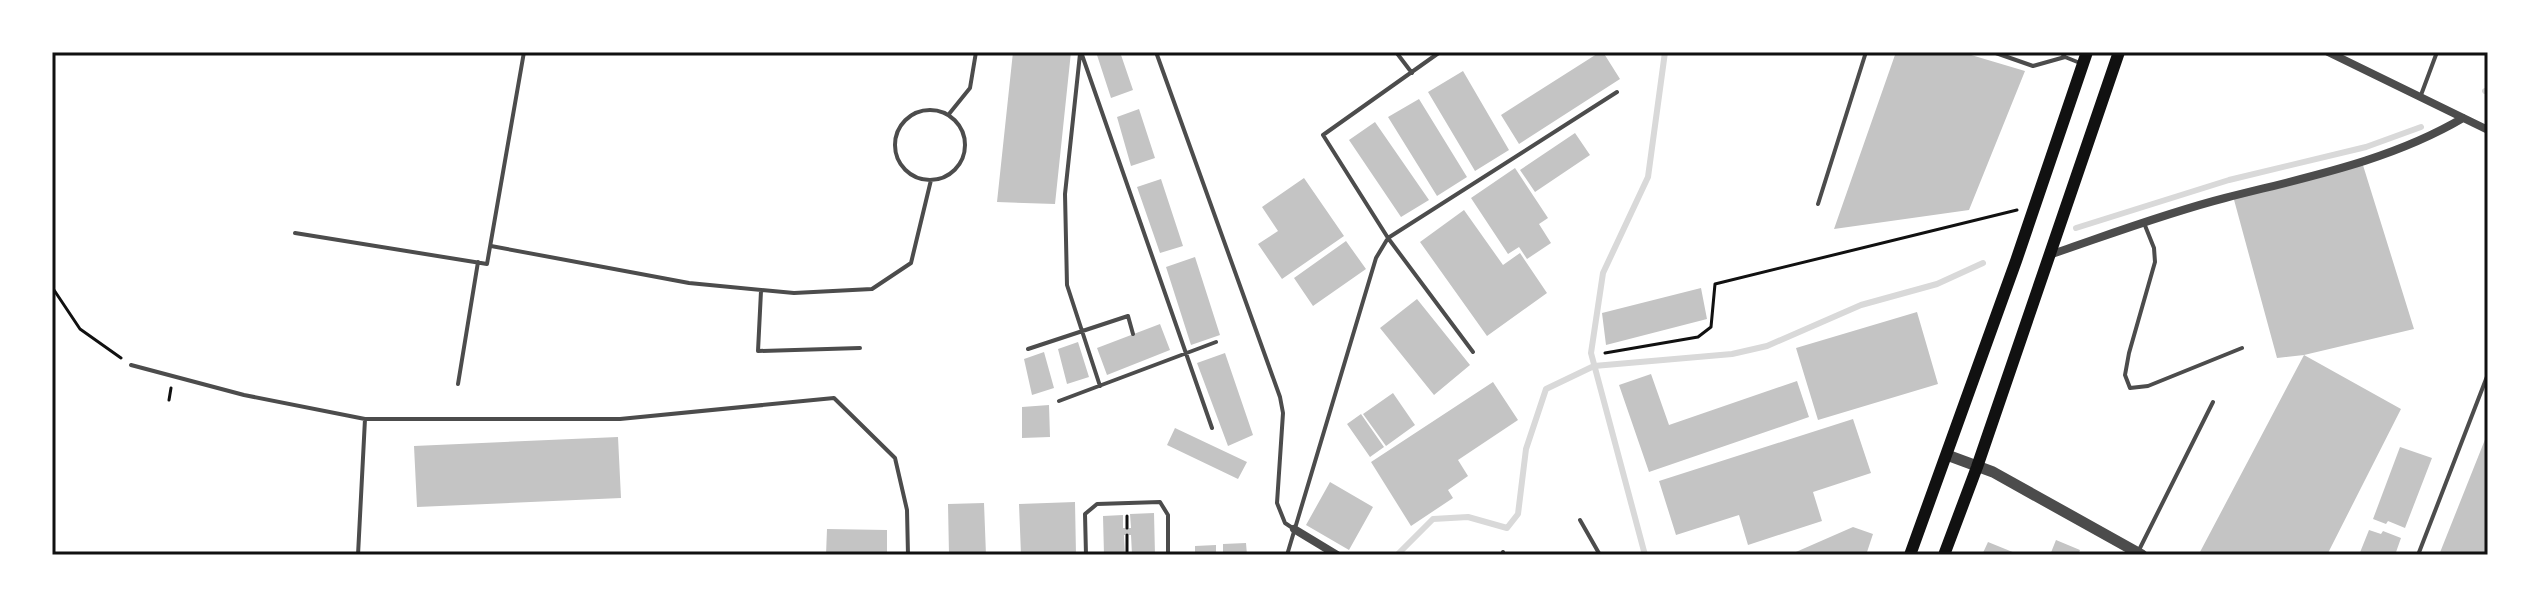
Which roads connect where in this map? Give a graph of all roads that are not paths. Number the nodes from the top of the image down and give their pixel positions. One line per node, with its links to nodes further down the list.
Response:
1 (524, 52): 25 (lane)
2 (976, 52): 17 (lane)
3 (1081, 52): 29 (lane); 36 (lane)
4 (1156, 52): 48 (lane)
5 (1396, 52): 14 (lane)
6 (1440, 52): 14 (lane)
7 (1866, 52): 21 (lane)
8 (1993, 52): 12 (lane)
9 (2119, 52): 26 (main road)
10 (2328, 52): 16 (street)
11 (2437, 52): 16 (lane)
12 (2063, 55): 13 (lane)
13 (2084, 58): 45 (main road)
14 (1412, 73): 24 (lane)
15 (1617, 92): 24 (lane)
16 (2420, 97): 18 (street)
17 (949, 115): 20 (lane); 20 (lane)
18 (2463, 118): 19 (street); 22 (street)
19 (2488, 130)
20 (931, 180): 28 (lane)
21 (1818, 204)
22 (2144, 223): 26 (street); 33 (lane)
23 (295, 233): 27 (lane)
24 (1388, 238): 35 (lane); 48 (lane)
25 (491, 246): 27 (lane); 28 (lane)
26 (2049, 255): 46 (main road)
27 (478, 262): 39 (lane)
28 (761, 291): 32 (lane)
29 (1082, 332): 30 (lane); 34 (lane); 40 (lane)
30 (1133, 334)
31 (1216, 342): 36 (lane)
32 (860, 348)
33 (2242, 348)
34 (1028, 349)
35 (1473, 352)
36 (1186, 353): 40 (lane); 44 (lane)
37 (131, 365): 43 (lane)
38 (2488, 374): 59 (lane)
39 (458, 384)
40 (1100, 386): 41 (lane)
41 (1059, 401)
42 (2213, 402): 49 (lane)
43 (365, 419): 50 (lane); 51 (lane)
44 (1212, 428)
45 (1947, 455): 46 (street); 57 (main road)
46 (1977, 467): 49 (street); 58 (main road)
47 (1580, 520): 56 (lane)
48 (1294, 529): 54 (lane); 55 (street)
49 (2140, 554)
50 (358, 555)
51 (908, 555)
52 (1086, 555): 53 (lane)
53 (1168, 555)
54 (1287, 555)
55 (1337, 555)
56 (1600, 555)
57 (1910, 555)
58 (1944, 555)
59 (2418, 555)

